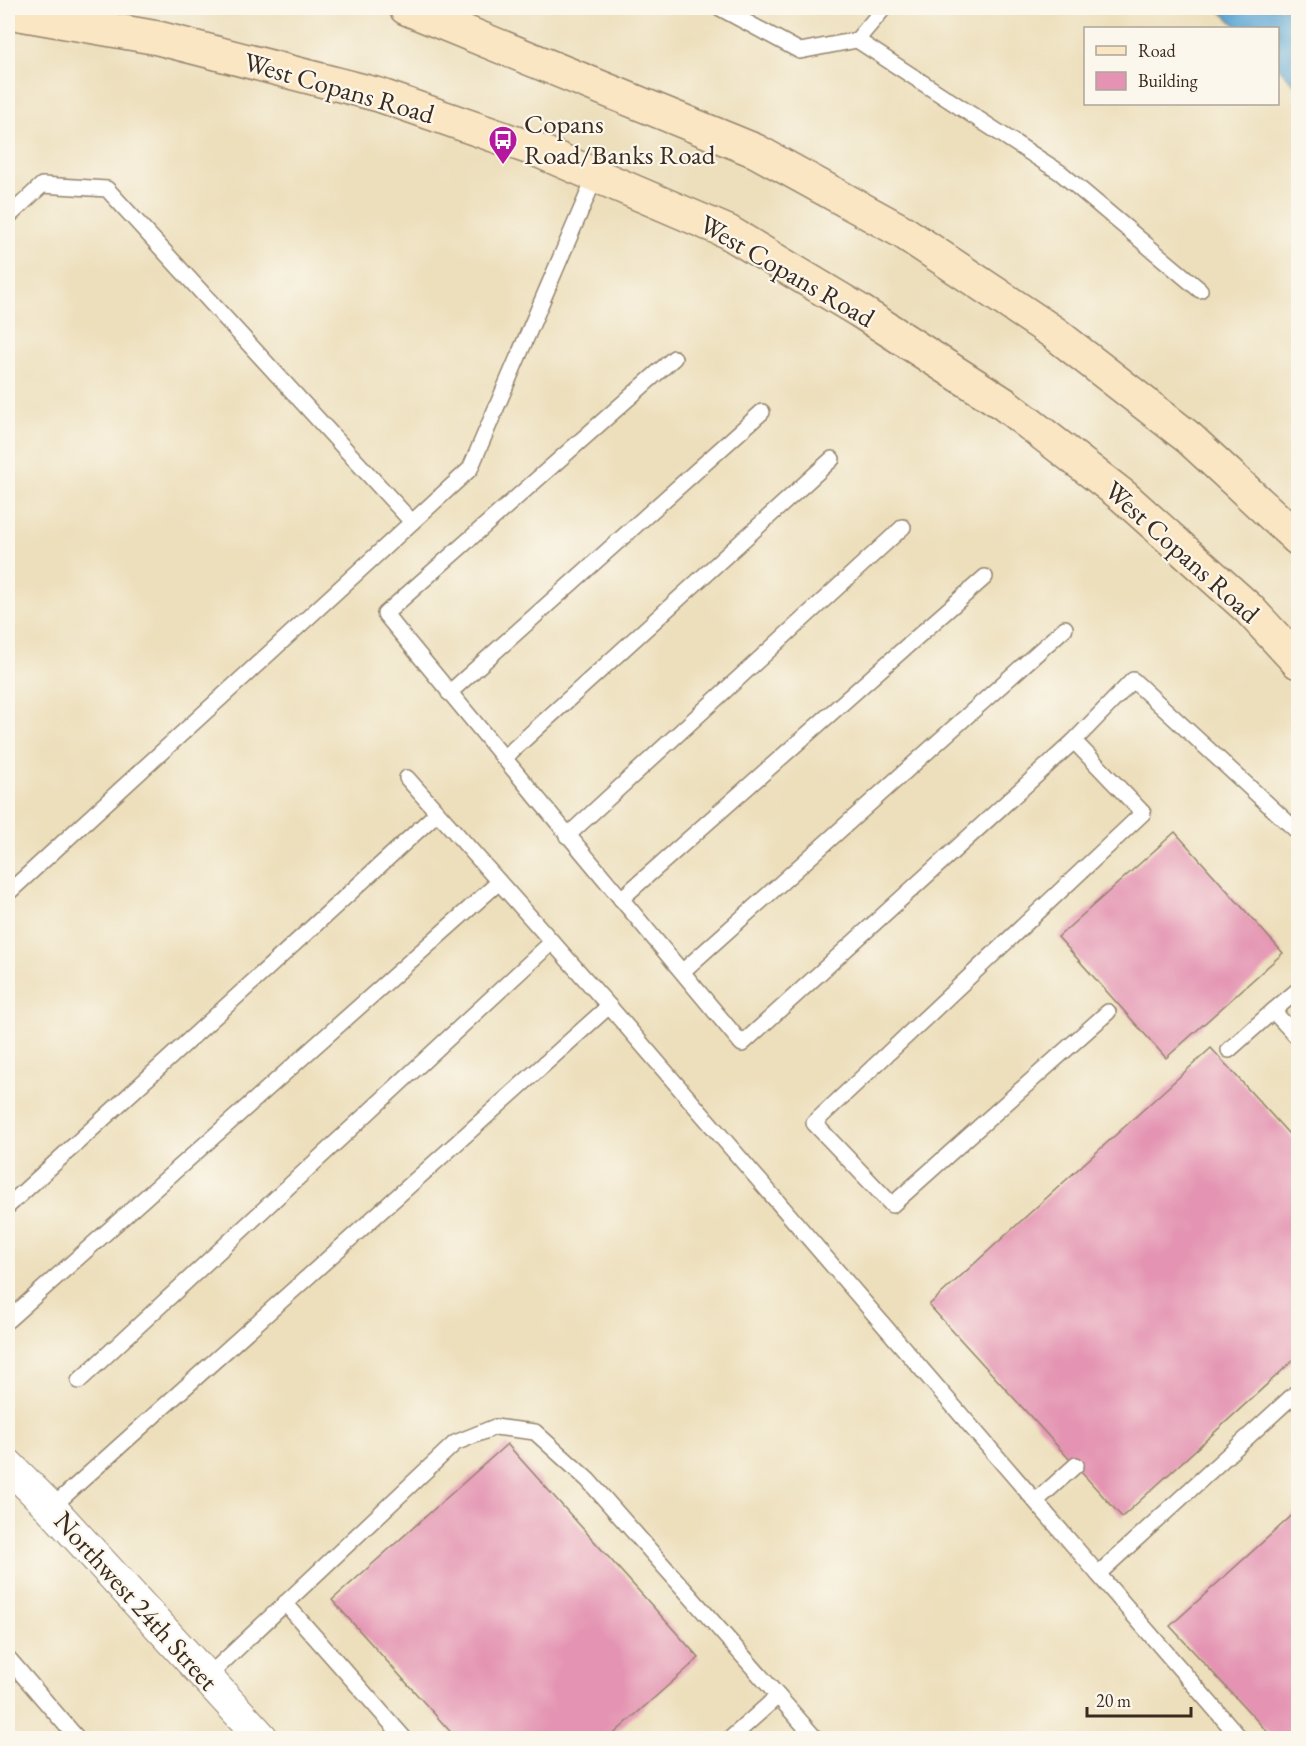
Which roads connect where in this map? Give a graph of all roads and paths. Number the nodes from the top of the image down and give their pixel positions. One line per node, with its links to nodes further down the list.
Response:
1 (406, 8): 14 (main road)
2 (720, 8): 5 (lane)
3 (884, 8): 5 (lane)
4 (8, 12): 6 (main road, West Copans Road)
5 (857, 40): 8 (lane)
6 (596, 175): 12 (lane); 17 (main road, West Copans Road)
7 (8, 217): 12 (lane)
8 (1200, 291)
9 (674, 358): 18 (lane)
10 (762, 412): 18 (lane)
11 (832, 459): 20 (lane)
12 (412, 522): 26 (lane)
13 (903, 527): 24 (lane)
14 (1299, 539)
15 (985, 577): 27 (lane)
16 (1065, 628): 29 (lane)
17 (1299, 662)
18 (449, 693): 20 (lane)
19 (1074, 741): 23 (lane); 29 (lane); 33 (lane)
20 (504, 758): 24 (lane)
21 (407, 778): 22 (lane)
22 (437, 813): 25 (lane); 36 (lane)
23 (1299, 832)
24 (567, 836): 27 (lane)
25 (499, 882): 28 (lane); 37 (lane)
26 (8, 893)
27 (621, 899): 29 (lane)
28 (552, 942): 31 (lane); 38 (lane)
29 (682, 971)
30 (1299, 990): 32 (lane)
31 (609, 1006): 42 (lane); 43 (lane)
32 (1273, 1011): 34 (lane); 35 (lane)
33 (1108, 1012)
34 (1299, 1038)
35 (1229, 1050)
36 (8, 1206)
37 (8, 1320)
38 (79, 1381)
39 (1299, 1391): 44 (lane)
40 (8, 1466): 43 (street, Northwest 24th Street)
41 (1076, 1466): 42 (lane)
42 (1036, 1501): 44 (lane)
43 (51, 1508): 47 (street, Northwest 24th Street)
44 (1098, 1574): 54 (lane)
45 (285, 1603): 47 (lane); 48 (lane); 51 (lane)
46 (8, 1658): 49 (lane)
47 (206, 1678): 50 (street, Northwest 24th Street)
48 (777, 1696): 52 (lane); 53 (lane)
49 (76, 1738)
50 (262, 1738)
51 (404, 1738)
52 (730, 1738)
53 (815, 1738)
54 (1240, 1738)

